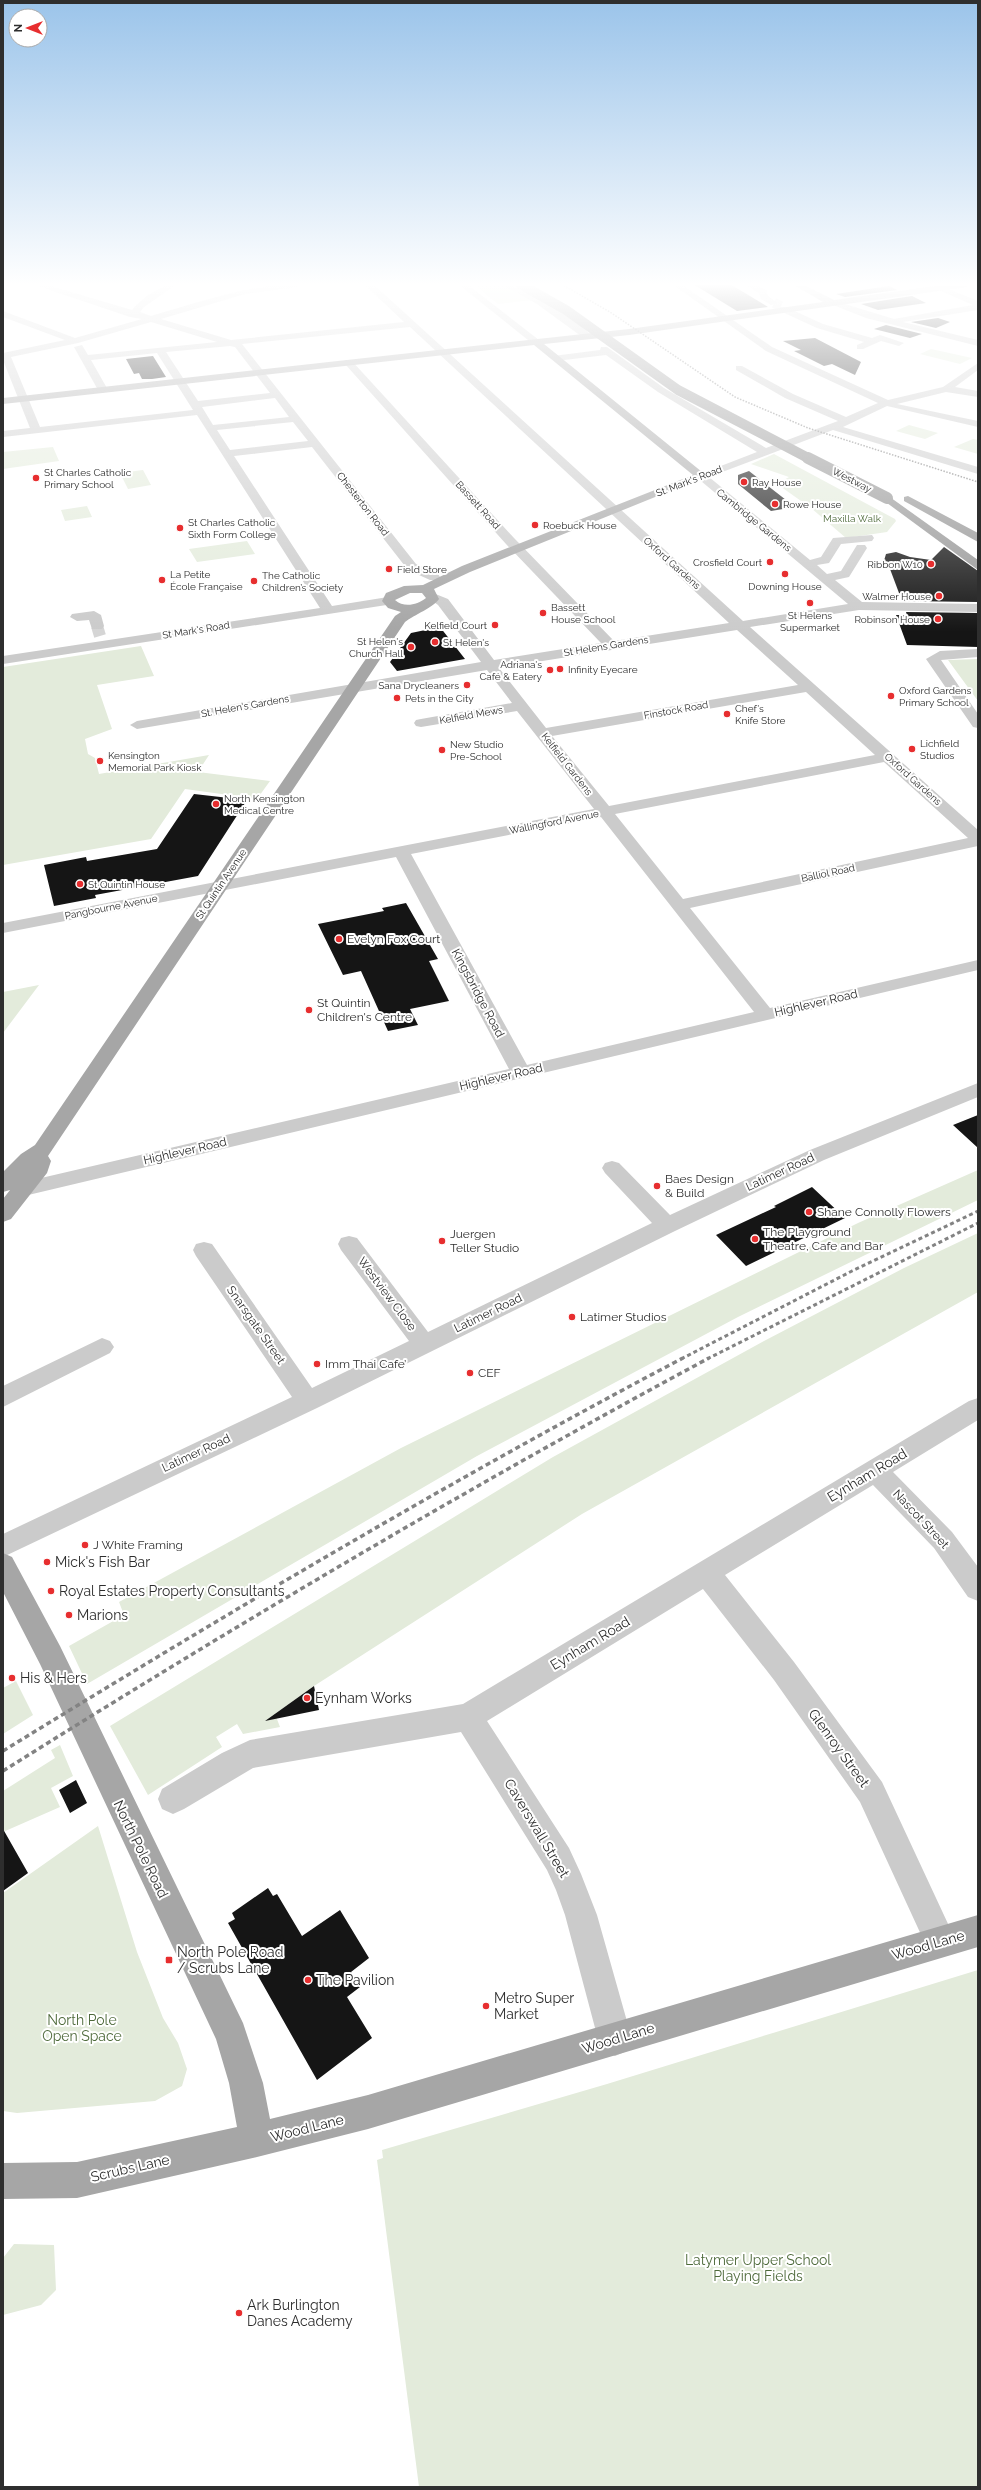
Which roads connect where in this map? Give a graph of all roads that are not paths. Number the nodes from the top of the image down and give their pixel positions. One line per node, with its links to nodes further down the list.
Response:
1 (24, 400): 22 (street)
2 (192, 400): 15 (street)
3 (246, 400): 15 (street)
4 (282, 400): 16 (street, Chesterton Road)
5 (383, 400): 35 (street, Bassett Road)
6 (494, 400): 32 (street, Oxford Gardens)
7 (608, 400): 30 (main road, Cambridge Gardens)
8 (678, 400): 27 (street)
9 (696, 400): 31 (highway, Westway, bridge)
10 (716, 400): 31 (highway, Westway)
11 (798, 400): 17 (street)
12 (880, 400): 14 (street)
13 (897, 400): 14 (street, St. Mark's Road)
14 (886, 403): 17 (street, St. Mark's Road); 18 (street)
15 (197, 408): 20 (street); 22 (street)
16 (296, 419): 20 (street); 26 (street, Chesterton Road)
17 (846, 421): 19 (street, St. Mark's Road)
18 (978, 424): 23 (street)
19 (833, 427): 25 (street); 27 (street, St. Mark's Road)
20 (210, 428): 28 (street)
21 (886, 430): 25 (street)
22 (37, 431): 24 (street)
23 (966, 432)
24 (3, 434)
25 (871, 437): 29 (street)
26 (315, 443): 28 (street); 39 (street, Chesterton Road)
27 (765, 452): 30 (street, St. Mark's Road)
28 (226, 454): 47 (street)
29 (978, 470)
30 (701, 476): 32 (main road, St. Mark's Road); 37 (street, Cambridge Gardens)
31 (893, 496): 33 (highway); 34 (highway, Westway); 36 (highway, Westway); 38 (highway)
32 (614, 510): 35 (main road, St. Mark's Road); 49 (street, Oxford Gardens)
33 (978, 538)
34 (978, 546)
35 (517, 548): 40 (main road, St. Mark's Road); 51 (street, Bassett Road)
36 (978, 555)
37 (808, 564): 42 (street, Cambridge Gardens); 42 (street)
38 (978, 566)
39 (412, 567): 41 (street, Chesterton Road); 43 (street, Chesterton Road)
40 (466, 569): 41 (main road, St. Mark's Road); 43 (main road, St. Mark's Road)
41 (434, 577): 43 (main road, St. Mark's Road)
42 (825, 578): 44 (street, Cambridge Gardens)
43 (424, 596): 46 (main road, St Quintin Avenue); 46 (main road, St Quintin Avenue); 54 (street, Kelfield Gardens)
44 (859, 606): 45 (street, St Helens Gardens); 49 (street, St Helens Gardens)
45 (978, 608)
46 (396, 609): 47 (street, St Mark's Road); 55 (main road, St Quintin Avenue)
47 (328, 610): 50 (street, St Mark's Road)
48 (77, 617): 50 (street)
49 (739, 624): 51 (street, St Helens Gardens); 56 (street, Oxford Gardens)
50 (100, 635): 53 (street, St Mark's Road)
51 (610, 646): 54 (street, St Helens Gardens)
52 (978, 653): 59 (street)
53 (3, 660)
54 (491, 665): 55 (street, St Helens Gardens); 57 (street, Kelfield Gardens)
55 (353, 687): 60 (street, St. Helen's Gardens); 66 (main road, St Quintin Avenue)
56 (808, 687): 61 (street, Finstock Road); 62 (street, Oxford Gardens)
57 (521, 706): 58 (street, Kelfield Mews); 61 (street, Kelfield Gardens)
58 (421, 723)
59 (978, 724)
60 (137, 725)
61 (543, 733): 63 (street, Kelfield Gardens)
62 (888, 757): 63 (street, Wallingford Avenue); 64 (street, Oxford Gardens)
63 (605, 812): 65 (street, Wallingford Avenue); 67 (street, Kelfield Gardens)
64 (978, 840): 67 (street, Balliol Road)
65 (401, 851): 66 (street, Wallingford Avenue); 71 (street, Kingsbridge Road)
66 (220, 886): 68 (street, Pangbourne Avenue); 73 (main road, St Quintin Avenue)
67 (679, 905): 70 (street, Kelfield Gardens)
68 (3, 928)
69 (978, 965): 70 (street, Highlever Road)
70 (766, 1015): 71 (street, Highlever Road)
71 (521, 1072): 76 (street, Highlever Road)
72 (978, 1090): 78 (street, Latimer Road)
73 (42, 1150): 75 (main road, St Quintin Avenue); 76 (main road, St Quintin Avenue)
74 (612, 1168): 78 (street)
75 (3, 1185)
76 (24, 1189): 77 (main road, St Quintin Avenue)
77 (3, 1214)
78 (667, 1225): 81 (street, Latimer Road)
79 (349, 1244): 81 (street, Westview Close)
80 (204, 1250): 84 (street, Snarsgate Street)
81 (424, 1344): 84 (street, Latimer Road)
82 (102, 1347): 83 (street)
83 (3, 1397)
84 (308, 1401): 87 (street, Latimer Road)
85 (978, 1408): 86 (street, Eynham Road)
86 (875, 1470): 88 (street, Eynham Road); 90 (street, Nascot Street)
87 (3, 1546)
88 (707, 1573): 91 (street, Eynham Road); 94 (street, Glenroy Street)
89 (5, 1574): 96 (main road, North Pole Road)
90 (978, 1589)
91 (468, 1717): 92 (street, Eynham Road); 95 (street, Caverswall Street)
92 (173, 1799)
93 (978, 1931): 94 (main road, Wood Lane)
94 (940, 1941): 95 (main road, Wood Lane)
95 (615, 2039): 96 (main road, Wood Lane)
96 (256, 2140): 97 (main road, Scrubs Lane)
97 (3, 2181)

